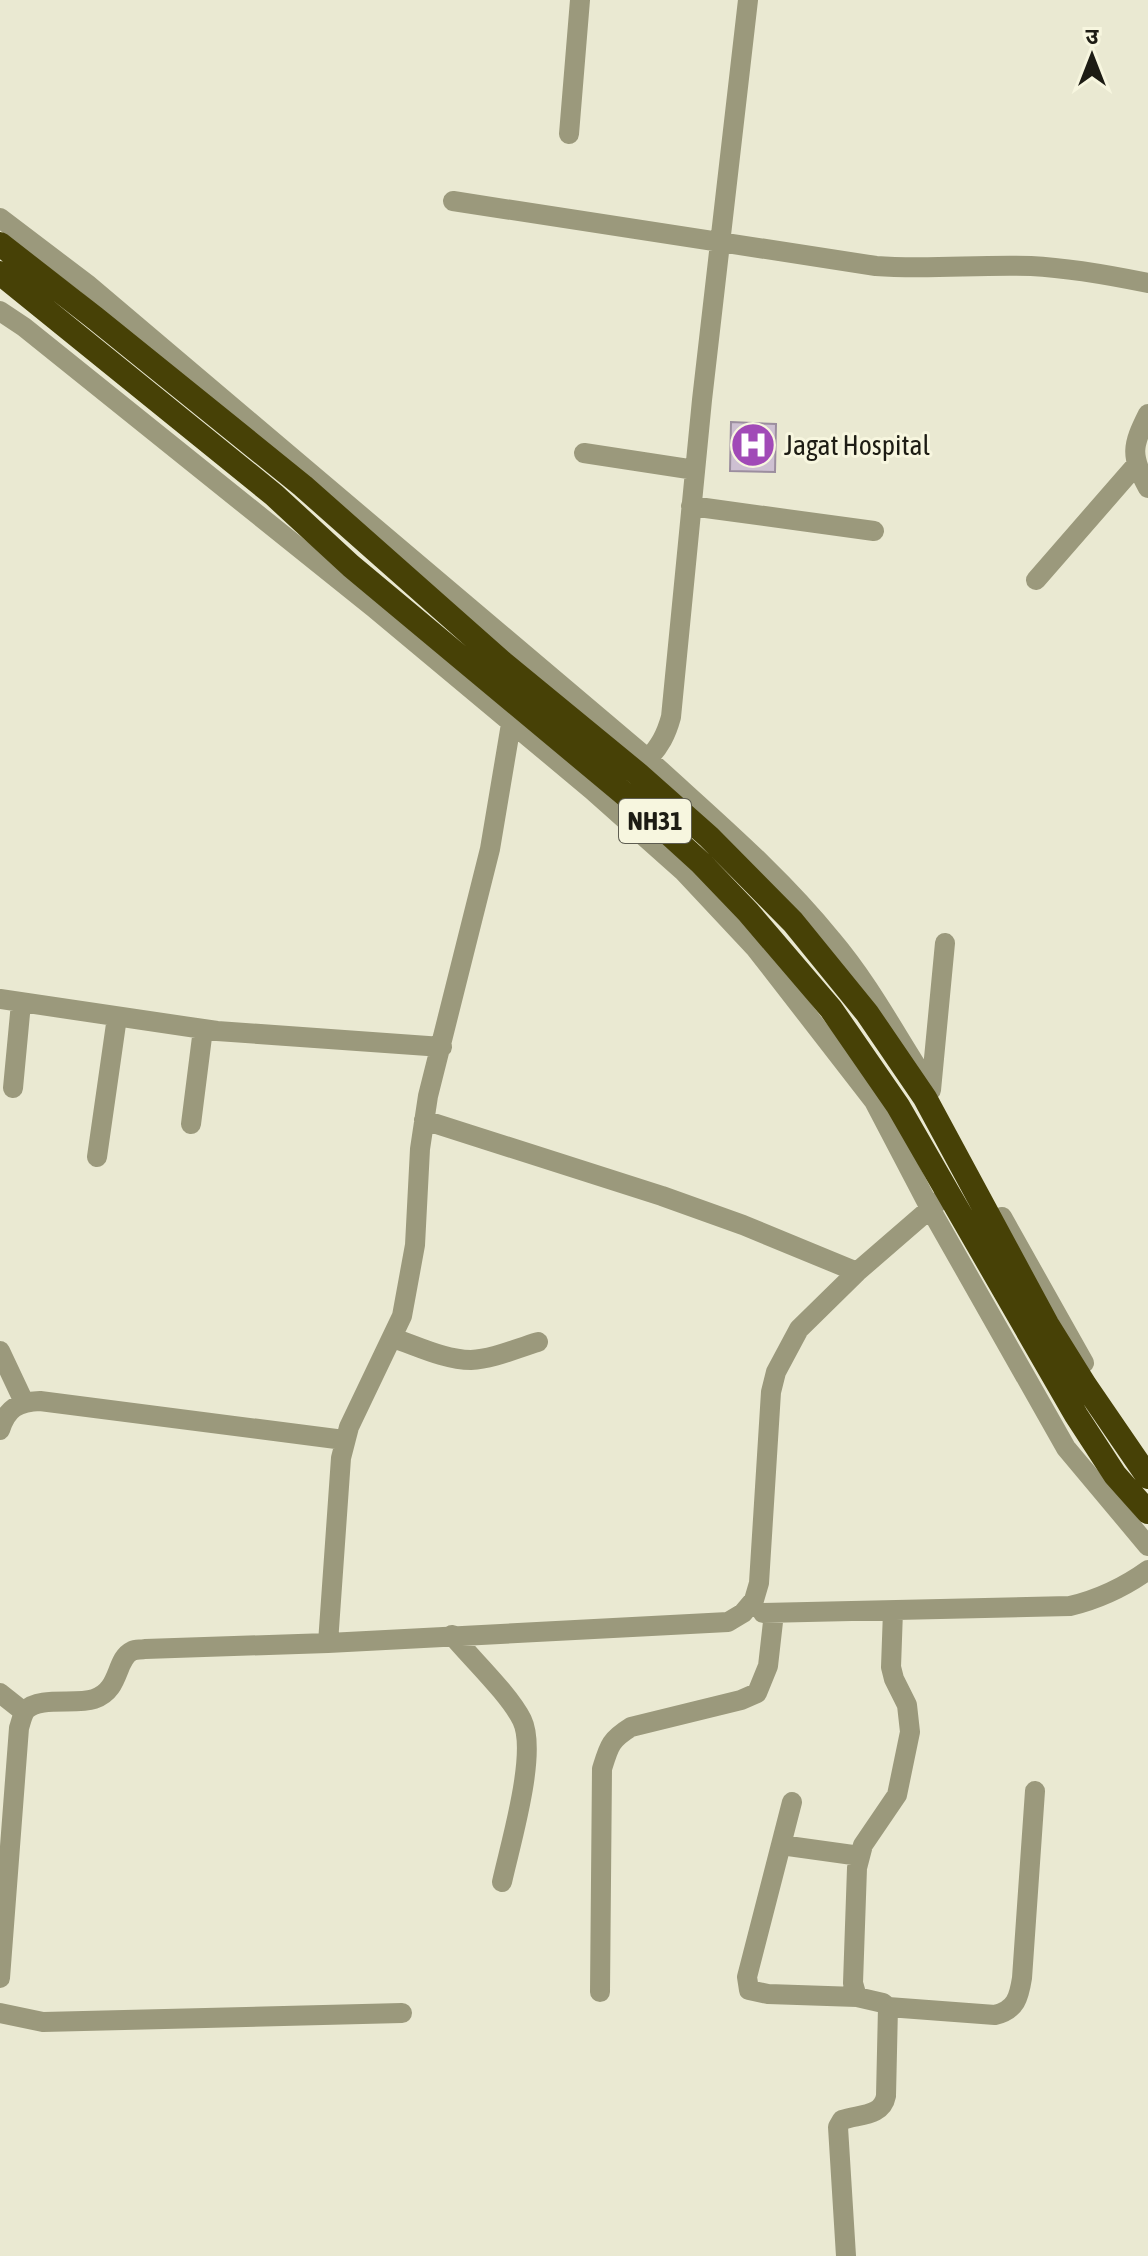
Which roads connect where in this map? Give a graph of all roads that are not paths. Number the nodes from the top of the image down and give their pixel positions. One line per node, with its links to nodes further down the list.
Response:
1 (580, 0): 3 (street)
2 (748, 0): 6 (street)
3 (569, 134)
4 (453, 201): 6 (street)
5 (0, 218): 20 (street)
6 (721, 242): 9 (street); 14 (street)
7 (0, 244): 42 (highway, NH31, bridge)
8 (0, 273): 43 (highway, NH31, bridge)
9 (1148, 283)
10 (0, 311): 19 (street)
11 (1148, 414): 13 (street)
12 (584, 453): 14 (street)
13 (1137, 464): 15 (street); 18 (street)
14 (695, 470): 16 (street)
15 (1148, 488)
16 (691, 506): 17 (street); 20 (street)
17 (874, 531)
18 (1036, 580)
19 (511, 724): 26 (street); 33 (street)
20 (648, 759): 28 (street)
21 (945, 943): 28 (street)
22 (0, 999): 23 (street)
23 (21, 1003): 24 (street); 27 (street)
24 (117, 1017): 25 (street); 31 (street)
25 (203, 1029): 26 (street); 30 (street)
26 (442, 1047): 29 (street)
27 (13, 1088)
28 (931, 1090): 32 (street)
29 (424, 1120): 34 (street); 35 (street)
30 (191, 1124)
31 (97, 1157)
32 (973, 1164): 33 (street); 41 (street)
33 (931, 1210): 34 (street); 44 (street)
34 (857, 1272): 47 (street)
35 (393, 1338): 36 (street); 40 (street)
36 (538, 1342)
37 (0, 1351): 38 (street)
38 (24, 1402): 39 (street); 40 (street)
39 (0, 1430)
40 (344, 1440): 50 (street)
41 (1148, 1458)
42 (1148, 1477)
43 (1148, 1512)
44 (1148, 1546)
45 (1148, 1570): 46 (street)
46 (893, 1611): 48 (street); 56 (street)
47 (743, 1613): 48 (street); 49 (street)
48 (774, 1613): 59 (street)
49 (452, 1635): 50 (street); 57 (street)
50 (328, 1643): 52 (street)
51 (0, 1693): 52 (street)
52 (24, 1712): 58 (street)
53 (1035, 1791): 61 (street)
54 (792, 1802): 55 (street)
55 (781, 1845): 56 (street); 60 (street)
56 (860, 1856): 60 (street)
57 (502, 1882)
58 (0, 1978)
59 (600, 1992)
60 (857, 1997): 61 (street)
61 (888, 2007): 64 (street)
62 (0, 2013): 63 (street)
63 (402, 2013)
64 (846, 2256)

